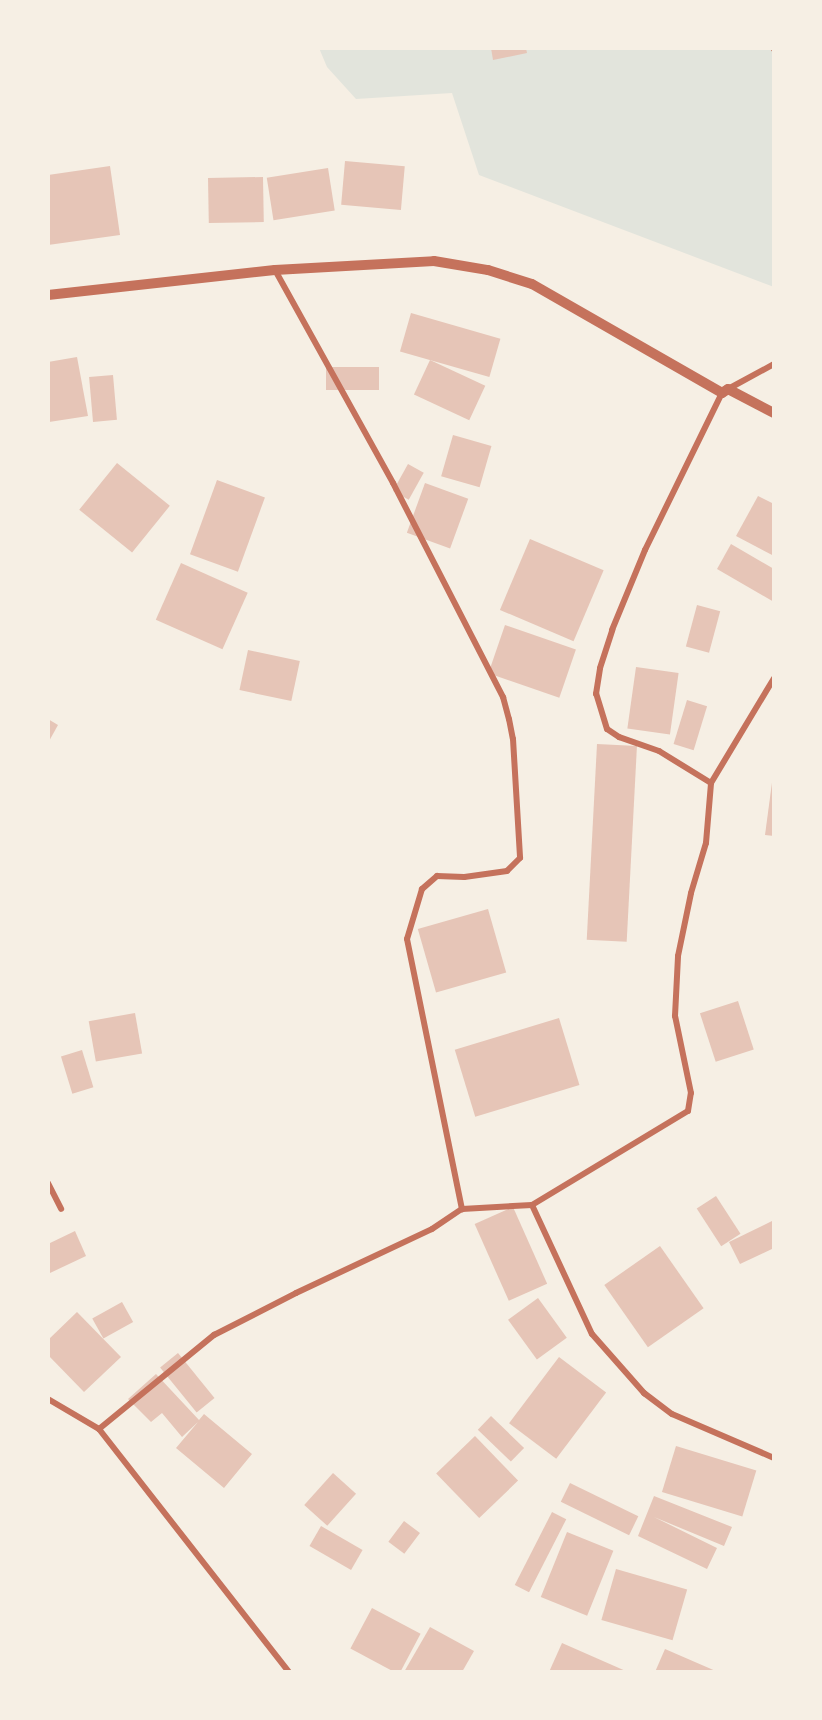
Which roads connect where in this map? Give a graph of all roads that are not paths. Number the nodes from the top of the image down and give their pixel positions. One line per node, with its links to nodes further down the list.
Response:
1 (275, 270): 2 (street); 4 (street); 11 (street)
2 (48, 295)
3 (774, 364): 4 (street)
4 (725, 391): 5 (street); 7 (street)
5 (774, 412)
6 (774, 678): 7 (street)
7 (711, 783): 9 (street)
8 (48, 1183): 10 (street)
9 (531, 1205): 11 (street); 14 (street)
10 (61, 1209)
11 (462, 1209): 13 (street)
12 (48, 1400): 13 (street)
13 (99, 1429): 15 (street)
14 (774, 1458)
15 (289, 1672)

